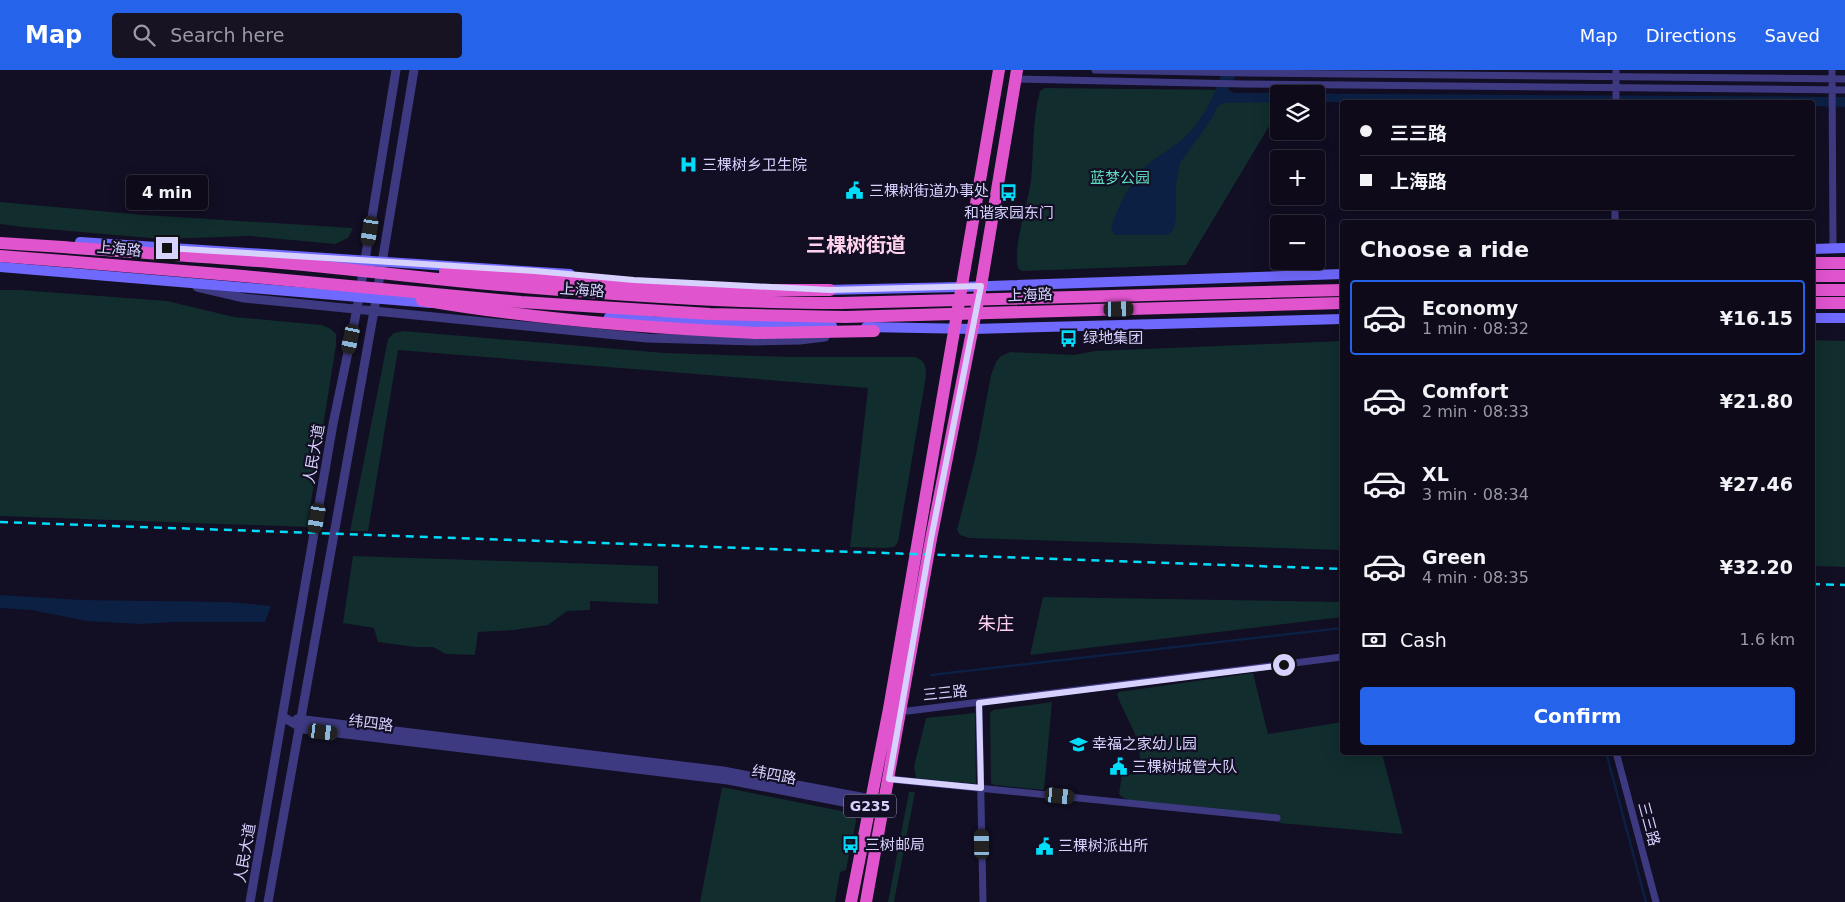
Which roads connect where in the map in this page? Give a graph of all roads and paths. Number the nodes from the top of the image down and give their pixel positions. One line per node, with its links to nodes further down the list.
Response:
1 (396, 70): 20 (street, 人民大道)
2 (414, 70): 21 (street)
3 (1000, 70): 32 (highway, G235)
4 (1095, 70): 6 (street)
5 (1832, 70): 8 (street)
6 (1616, 73): 8 (street); 10 (street)
7 (1017, 75): 10 (street); 31 (highway, G235)
8 (1832, 79): 9 (street); 11 (street)
9 (1845, 79)
10 (1616, 88): 11 (street); 13 (street)
11 (1832, 90): 12 (street); 16 (street)
12 (1845, 90)
13 (1616, 100)
14 (0, 237): 20 (main road, 上海路)
15 (0, 243): 23 (highway, 上海路, bridge)
16 (1833, 248): 17 (main road); 18 (main road)
17 (1845, 248)
18 (1815, 249)
19 (0, 256): 28 (highway, 上海路, bridge)
20 (365, 261): 21 (main road, 上海路); 37 (street, 人民大道)
21 (381, 262): 33 (main road, 上海路); 38 (street)
22 (1845, 262): 25 (highway)
23 (293, 264): 33 (highway, bridge); 34 (highway, 上海路, bridge)
24 (0, 267): 30 (main road, 上海路)
25 (1815, 268)
26 (1815, 268): 29 (highway)
27 (1340, 274): 31 (main road, 上海路)
28 (244, 276): 39 (highway, 上海路, bridge); 49 (highway, bridge)
29 (1845, 276)
30 (172, 281): 37 (main road, 上海路); 42 (street, 上海路)
31 (981, 286): 32 (main road, 上海路); 48 (highway, G235)
32 (961, 287): 33 (main road, 上海路); 47 (highway, G235)
33 (830, 290)
34 (1340, 290)
35 (1815, 290): 36 (highway)
36 (1845, 290)
37 (359, 298): 38 (main road, 上海路); 42 (street, 人民大道)
38 (375, 299): 43 (street); 47 (main road, 上海路)
39 (1340, 303)
40 (1815, 303): 41 (highway)
41 (1845, 303)
42 (357, 309): 43 (street, 上海路); 53 (street, 人民大道)
43 (374, 311): 49 (street, 上海路); 54 (street)
44 (1815, 318): 45 (main road)
45 (1845, 318)
46 (1340, 319): 48 (main road, 上海路)
47 (948, 329): 48 (main road, 上海路); 49 (street, 上海路); 58 (highway, G235)
48 (973, 329): 56 (highway, G235)
49 (874, 332)
50 (1340, 657): 51 (street, 三三路)
51 (979, 703): 52 (street, 三三路); 57 (street)
52 (908, 711)
53 (283, 717): 54 (street, 纬四路); 60 (street, 人民大道)
54 (300, 724): 58 (street, 纬四路); 61 (street)
55 (1617, 755): 65 (street, 三三路)
56 (889, 779): 57 (street); 63 (highway, G235)
57 (981, 788): 59 (street); 64 (street)
58 (871, 803): 62 (highway, G235)
59 (1277, 818)
60 (250, 902)
61 (268, 902)
62 (851, 902)
63 (866, 902)
64 (983, 902)
65 (1656, 902)

